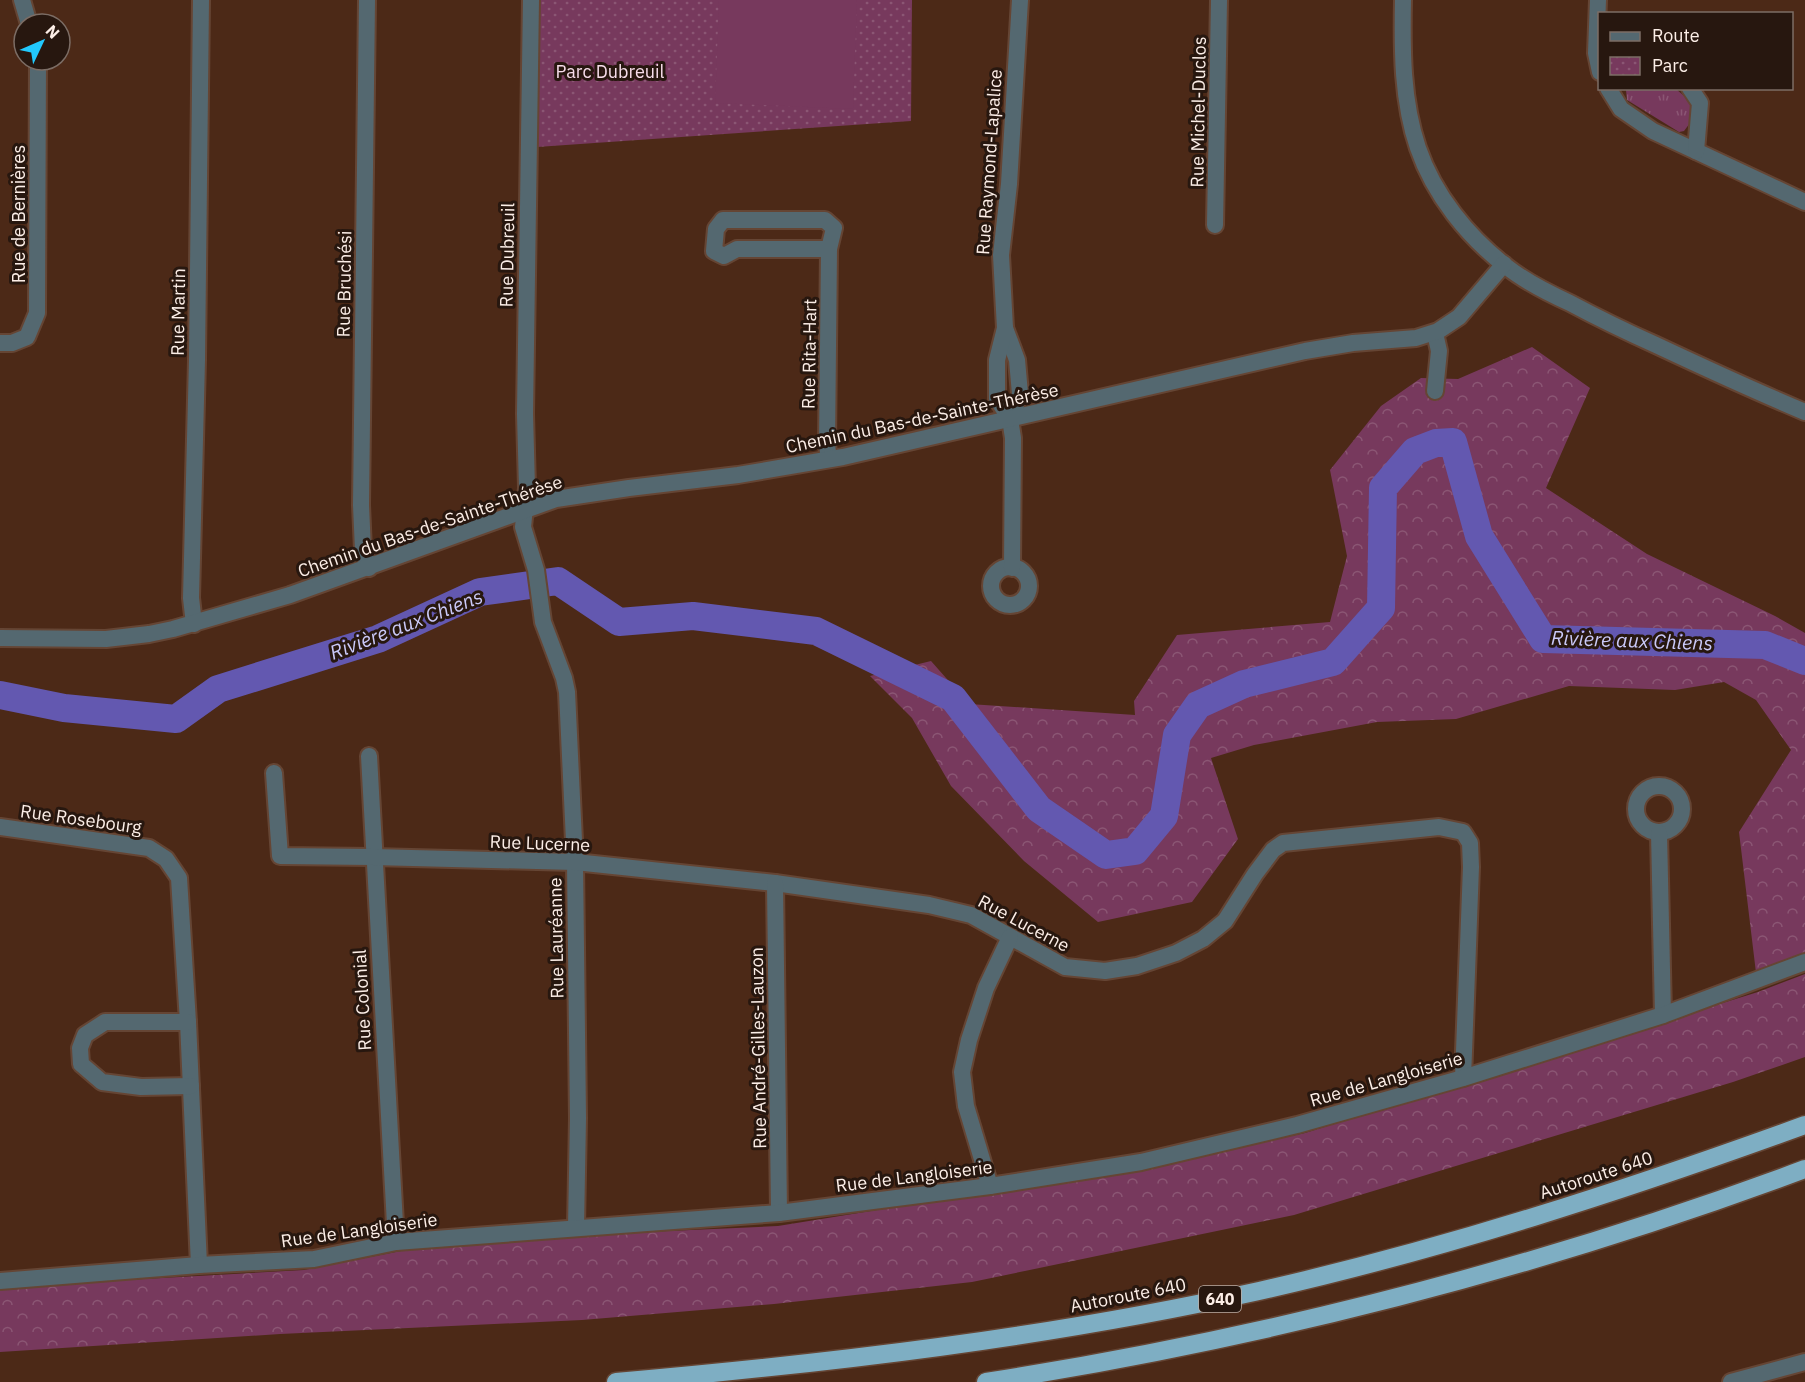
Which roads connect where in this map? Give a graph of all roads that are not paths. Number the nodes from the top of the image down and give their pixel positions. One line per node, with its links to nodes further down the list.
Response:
1 (201, 0): 27 (street, Rue Martin)
2 (367, 0): 25 (street, Rue Bruchési)
3 (531, 0): 24 (street, Rue Dubreuil)
4 (1020, 0): 17 (street, Rue Raymond-Lapalice)
5 (1220, 0): 14 (street, Rue Michel-Duclos)
6 (1403, 0): 16 (street)
7 (1598, 0): 8 (street)
8 (1598, 66)
9 (38, 72): 19 (street, Rue de Bernières)
10 (1609, 90): 12 (street)
11 (1691, 90): 12 (street)
12 (1696, 151): 13 (street)
13 (1805, 201)
14 (1215, 225)
15 (829, 249): 15 (street, Rue Rita-Hart); 23 (street, Rue Rita-Hart)
16 (1503, 264): 18 (street, Chemin du Bas-de-Sainte-Thérèse); 21 (street)
17 (1005, 328): 22 (street, Rue Raymond-Lapalice); 22 (street, Rue Raymond-Lapalice)
18 (1435, 333): 20 (street); 22 (street, Chemin du Bas-de-Sainte-Thérèse)
19 (0, 343)
20 (1435, 391)
21 (1805, 412)
22 (1010, 419): 23 (street, Chemin du Bas-de-Sainte-Thérèse); 26 (street, Rue Raymond-Lapalice)
23 (829, 459): 24 (street, Chemin du Bas-de-Sainte-Thérèse)
24 (525, 510): 25 (street, Chemin du Bas-de-Sainte-Thérèse); 34 (street, Rue Lauréanne)
25 (369, 568): 27 (street, Chemin du Bas-de-Sainte-Thérèse)
26 (1012, 568)
27 (194, 624): 28 (street, Chemin du Bas-de-Sainte-Thérèse)
28 (0, 638)
29 (369, 756): 33 (street, Rue Colonial)
30 (274, 773): 33 (street, Rue Lucerne)
31 (0, 827): 39 (street, Rue Rosebourg)
32 (1659, 833): 38 (street)
33 (373, 856): 34 (street, Rue Lucerne); 47 (street, Rue Colonial)
34 (575, 862): 35 (street, Rue Lucerne); 46 (street, Rue Lauréanne)
35 (775, 883): 36 (street, Rue Lucerne); 45 (street, Rue André-Gilles-Lauzon)
36 (1010, 937): 40 (street, Rue Lucerne); 44 (street)
37 (1805, 962): 38 (street, Rue de Langloiserie)
38 (1663, 1015): 40 (street, Rue de Langloiserie)
39 (188, 1022): 41 (street, Rue Rosebourg); 41 (street)
40 (1463, 1078): 44 (street, Rue de Langloiserie)
41 (190, 1086): 48 (street, Rue Rosebourg)
42 (1805, 1125): 51 (highway, Autoroute 640 / 640)
43 (1805, 1169): 52 (highway, 640)
44 (990, 1186): 45 (street, Rue de Langloiserie)
45 (779, 1213): 46 (street, Rue de Langloiserie)
46 (576, 1227): 47 (street, Rue de Langloiserie)
47 (396, 1242): 48 (street, Rue de Langloiserie)
48 (199, 1265): 49 (street, Rue de Langloiserie)
49 (0, 1281)
50 (1805, 1362): 53 (street)
51 (616, 1382)
52 (986, 1382)
53 (1731, 1382)

